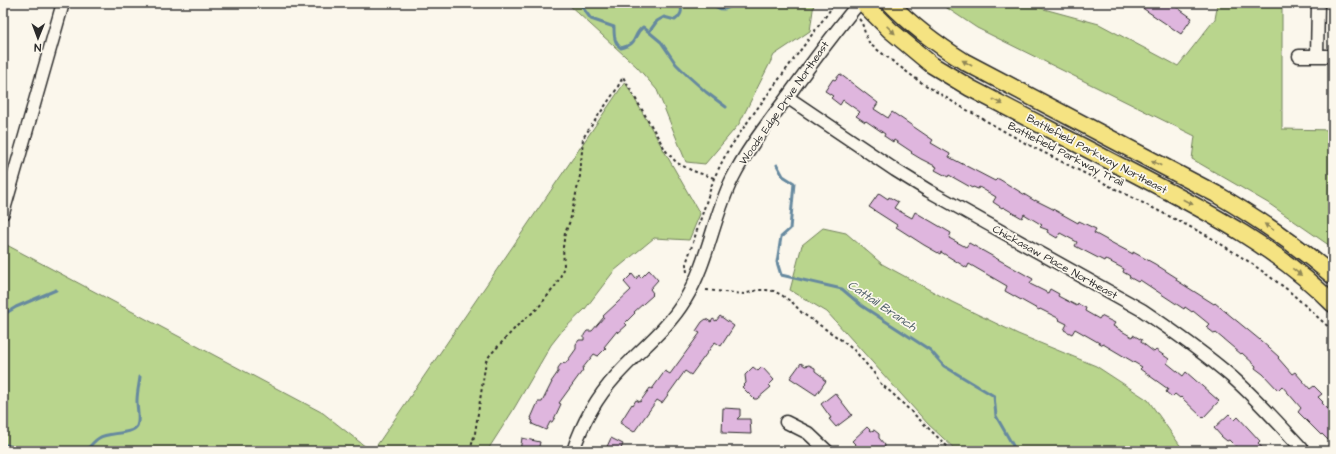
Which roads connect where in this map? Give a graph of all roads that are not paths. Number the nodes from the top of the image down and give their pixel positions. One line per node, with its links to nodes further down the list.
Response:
1 (63, 3): 10 (street)
2 (859, 3): 9 (street, Woods Edge Drive Northeast)
3 (863, 3): 12 (main road, Battlefield Parkway Northeast, one-way to 12)
4 (890, 3): 11 (main road, Battlefield Parkway Northeast, one-way to 4)
5 (1318, 3): 7 (street)
6 (1299, 56): 7 (street)
7 (1316, 56): 8 (street)
8 (1333, 56)
9 (788, 97): 14 (street, Woods Edge Drive Northeast); 16 (street, Chickasaw Place Northeast)
10 (3, 213)
11 (1333, 276)
12 (1333, 304)
13 (786, 422): 15 (street)
14 (572, 451)
15 (827, 451)
16 (1304, 451)

